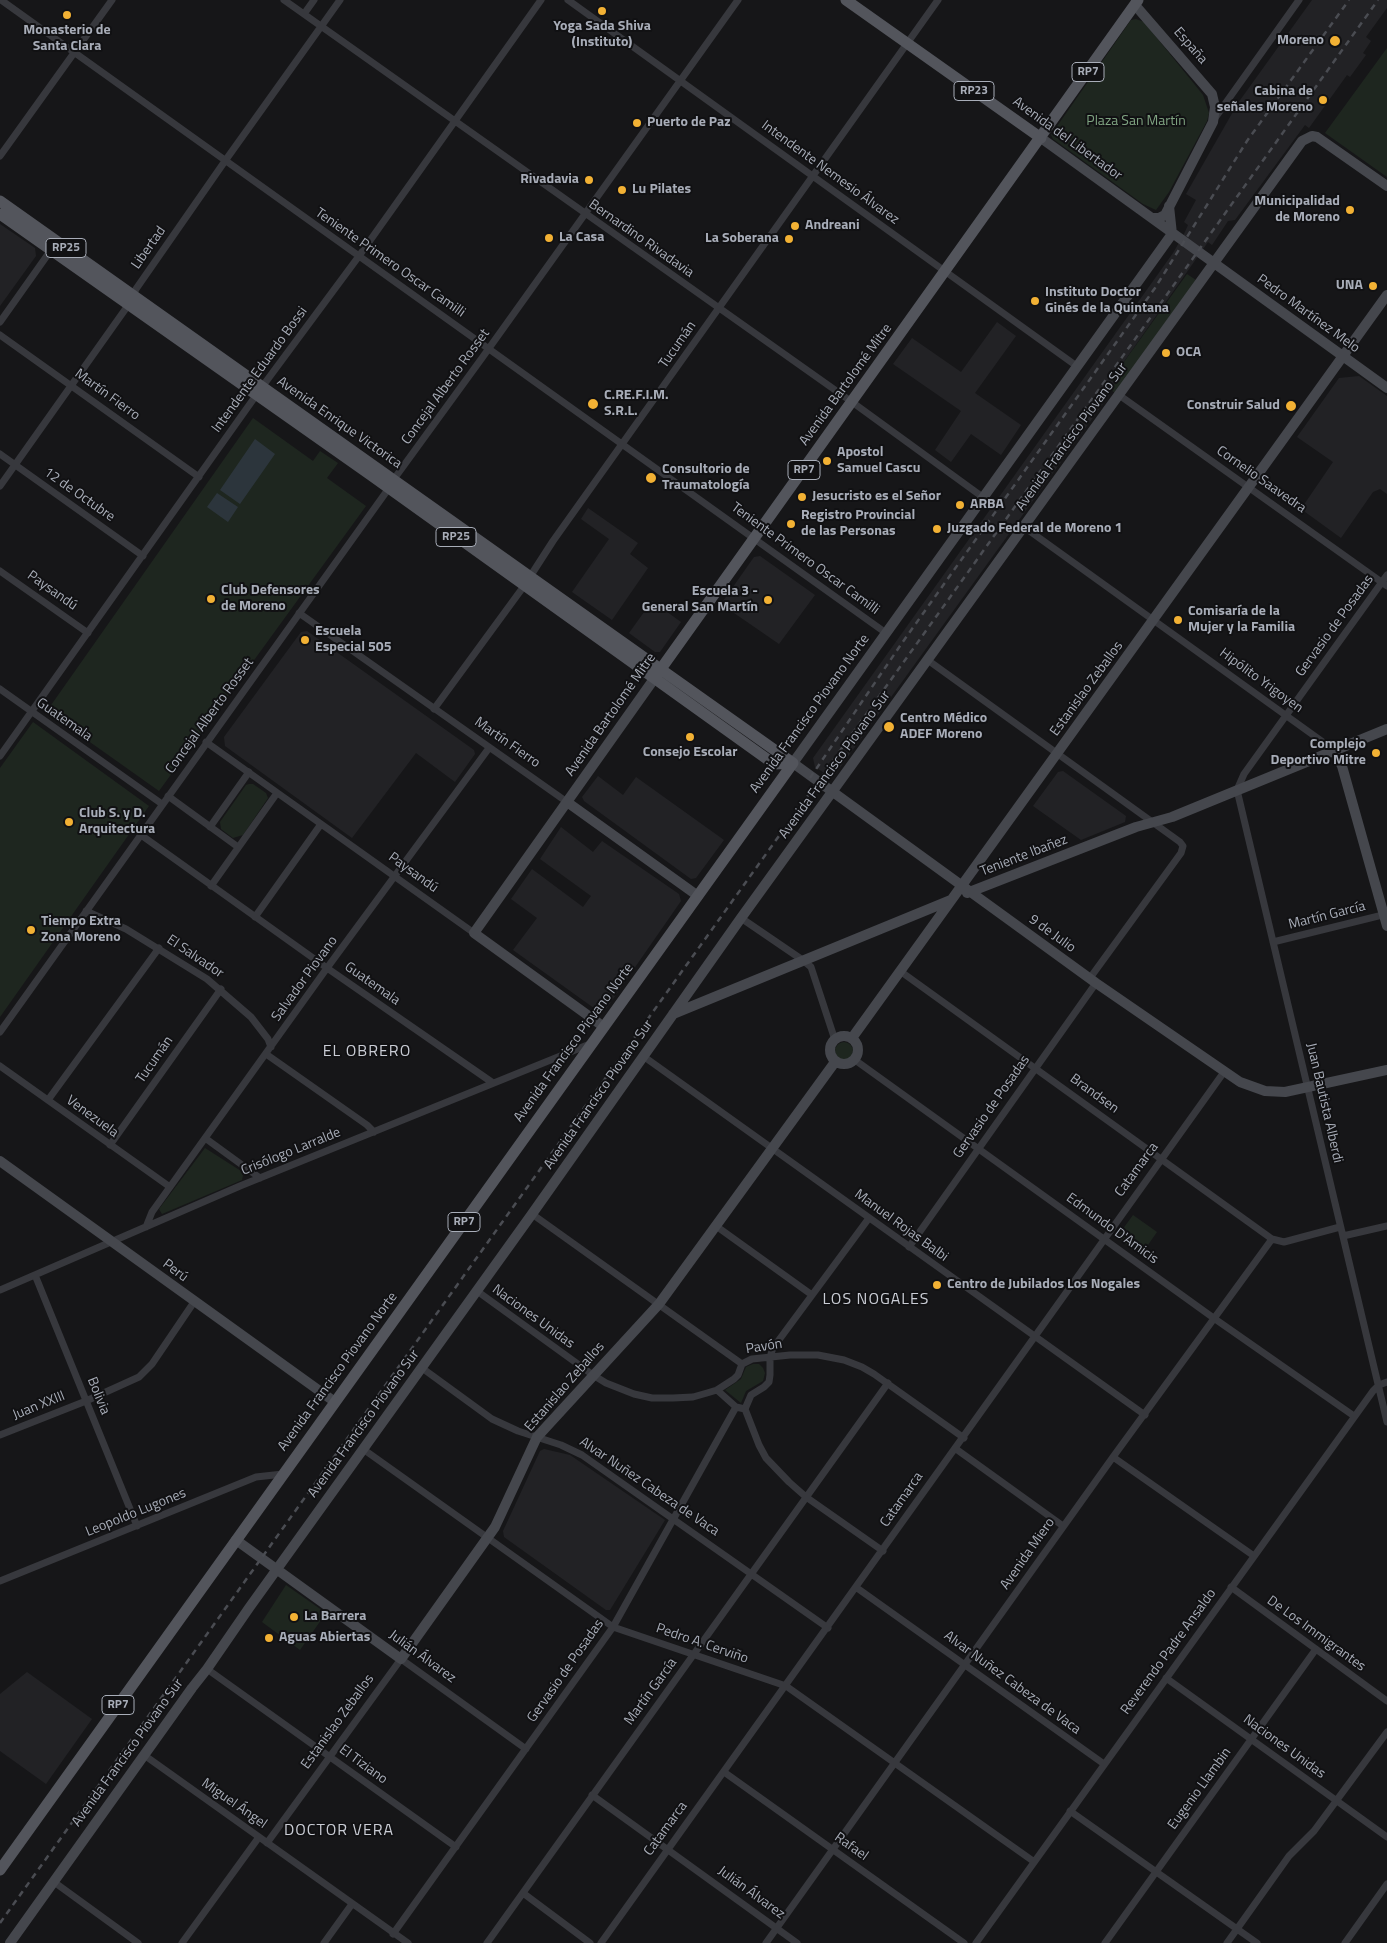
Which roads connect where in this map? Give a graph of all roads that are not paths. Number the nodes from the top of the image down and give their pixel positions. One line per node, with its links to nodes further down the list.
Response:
1 (1, 0): 16 (street, Teniente Primero Oscar Camilli)
2 (112, 0): 16 (street)
3 (284, 0): 13 (street, Bernardino Rivadavia)
4 (314, 0): 13 (street)
5 (340, 0): 14 (street, Libertad)
6 (541, 0): 19 (street, Intendente Eduardo Bossi)
7 (568, 0): 17 (street, Intendente Nemesio Álvarez)
8 (738, 0): 17 (street, Concejal Alberto Rosset)
9 (846, 0): 15 (main road, Avenida del Libertador / RP23)
10 (938, 0): 15 (street, Tucumán)
11 (1299, 0): 18 (street)
12 (1134, 2): 18 (street, España); 20 (main road, Avenida Bartolomé Mitre / RP7)
13 (304, 14): 14 (street, Bernardino Rivadavia)
14 (321, 26): 19 (street, Bernardino Rivadavia); 22 (street, Libertad)
15 (907, 44): 20 (main road, Avenida del Libertador / RP23); 23 (street, Tucumán)
16 (74, 52): 21 (street); 22 (street, Teniente Primero Oscar Camilli)
17 (680, 80): 23 (street, Intendente Nemesio Álvarez); 28 (street, Concejal Alberto Rosset)
18 (1215, 118): 26 (street)
19 (455, 122): 28 (street, Bernardino Rivadavia); 32 (street, Intendente Eduardo Bossi)
20 (1041, 138): 29 (street, Avenida del Libertador / RP23); 34 (main road, Avenida Bartolomé Mitre / RP7)
21 (0, 156)
22 (225, 161): 32 (street, Teniente Primero Oscar Camilli); 36 (street, Libertad)
23 (812, 176): 34 (street, Intendente Nemesio Álvarez); 37 (street, Tucumán)
24 (1387, 186): 33 (street, Avenida Francisco Piovano Sur)
25 (0, 202): 36 (main road, Avenida Enrique Victorica / RP25)
26 (1170, 206): 29 (street); 30 (street)
27 (0, 214): 31 (main road, Avenida Enrique Victorica / RP25)
28 (585, 214): 37 (street, Bernardino Rivadavia); 40 (street, Concejal Alberto Rosset)
29 (1152, 218): 30 (street, Avenida del Libertador / RP23)
30 (1172, 234): 33 (street, Pedro Martínez Melo); 42 (street, Avenida Francisco Piovano Norte)
31 (51, 250): 36 (main road, Avenida Enrique Victorica / RP25); 38 (street)
32 (359, 256): 40 (street, Teniente Primero Oscar Camilli); 45 (street, Intendente Eduardo Bossi)
33 (1213, 263): 41 (street, Pedro Martínez Melo); 46 (street, Avenida Francisco Piovano Sur)
34 (946, 271): 42 (street, Intendente Nemesio Álvarez); 47 (main road, Avenida Bartolomé Mitre / RP7)
35 (1387, 295): 41 (street, Estanislao Zeballos)
36 (131, 299): 43 (street, Libertad); 45 (main road, Avenida Enrique Victorica / RP25)
37 (718, 309): 47 (street, Bernardino Rivadavia); 48 (street, Tucumán)
38 (0, 322)
39 (0, 335): 43 (street, Martín Fierro)
40 (489, 348): 48 (street, Teniente Primero Oscar Camilli); 52 (street, Concejal Alberto Rosset)
41 (1344, 356): 44 (street, Pedro Martínez Melo); 54 (street, Estanislao Zeballos)
42 (1078, 367): 55 (street, Avenida Francisco Piovano Norte)
43 (71, 386): 50 (street, Libertad); 51 (street, Martín Fierro)
44 (1387, 388)
45 (260, 391): 51 (street, Intendente Eduardo Bossi); 52 (main road, Avenida Enrique Victorica / RP25)
46 (1119, 395): 54 (street, Cornelio Saavedra); 56 (street, Avenida Francisco Piovano Sur)
47 (852, 402): 55 (street, Bernardino Rivadavia); 57 (main road, Avenida Bartolomé Mitre / RP7)
48 (622, 443): 57 (street, Teniente Primero Oscar Camilli); 61 (street, Tucumán)
49 (0, 454): 50 (street, 12 de Octubre)
50 (15, 465): 53 (street, Libertad); 58 (street, 12 de Octubre)
51 (199, 477): 58 (street, Intendente Eduardo Bossi)
52 (391, 484): 61 (main road, Avenida Enrique Victorica / RP25); 63 (street, Concejal Alberto Rosset)
53 (0, 486)
54 (1250, 487): 62 (street, Cornelio Saavedra); 64 (street, Estanislao Zeballos)
55 (984, 498): 66 (street, Avenida Francisco Piovano Norte)
56 (1024, 527): 64 (street, Hipólito Yrigoyen); 67 (street, Avenida Francisco Piovano Sur)
57 (755, 538): 66 (street, Teniente Primero Oscar Camilli); 68 (main road, Avenida Bartolomé Mitre / RP7)
58 (143, 556): 65 (street, Intendente Eduardo Bossi)
59 (0, 571): 65 (street, Paysandú)
60 (1387, 575): 62 (street, Gervasio de Posadas)
61 (526, 581): 68 (main road, Avenida Enrique Victorica / RP25); 69 (main road, Avenida Enrique Victorica / RP25); 71 (street, Tucumán)
62 (1384, 584): 73 (street, Gervasio de Posadas)
63 (299, 613): 71 (street, Martín Fierro); 75 (street, Concejal Alberto Rosset)
64 (1154, 621): 73 (street, Hipólito Yrigoyen); 78 (street, Estanislao Zeballos)
65 (88, 633): 72 (street, Intendente Eduardo Bossi)
66 (886, 633): 80 (street, Avenida Francisco Piovano Norte)
67 (929, 660): 78 (street); 83 (street, Avenida Francisco Piovano Sur)
68 (662, 668): 69 (main road, Avenida Bartolomé Mitre / RP7); 80 (main road, Avenida Enrique Victorica)
69 (654, 679): 80 (main road, Avenida Enrique Victorica); 86 (street, Avenida Bartolomé Mitre)
70 (0, 690): 72 (street, Guatemala)
71 (434, 709): 76 (street, Martín Fierro)
72 (31, 712): 79 (street, Intendente Eduardo Bossi); 87 (street, Guatemala)
73 (1286, 716): 77 (street, Hipólito Yrigoyen); 82 (street, Gervasio de Posadas)
74 (1387, 729): 77 (street, Teniente Ibañez)
75 (206, 742): 81 (street, Paysandú); 85 (street, Concejal Alberto Rosset)
76 (489, 748): 86 (street, Martín Fierro); 93 (street, Salvador Piovano)
77 (1334, 750): 82 (street, Teniente Ibañez); 100 (street)
78 (1058, 753): 88 (street); 94 (street, Estanislao Zeballos)
79 (0, 756)
80 (793, 763): 83 (street, 9 de Julio); 97 (main road, Avenida Francisco Piovano Norte / RP7)
81 (249, 772): 84 (street, Paysandú); 90 (street)
82 (1237, 790): 88 (street, Teniente Ibañez); 105 (street, Juan Bautista Alberdi)
83 (833, 791): 94 (street, 9 de Julio); 102 (street, Avenida Francisco Piovano Sur)
84 (277, 793): 89 (street, Paysandú); 92 (street)
85 (168, 796): 87 (street, Concejal Alberto Rosset); 90 (street)
86 (567, 802): 97 (street, Martín Fierro); 104 (street, Avenida Bartolomé Mitre)
87 (162, 804): 91 (street, Concejal Alberto Rosset)
88 (1153, 822): 96 (street, Teniente Ibañez); 110 (street, Gervasio de Posadas)
89 (321, 824): 93 (street, Paysandú); 101 (street)
90 (210, 827): 92 (street)
91 (141, 835): 95 (street, Guatemala); 99 (street, Concejal Alberto Rosset)
92 (238, 848): 95 (street)
93 (395, 877): 104 (street, Paysandú); 108 (street, Salvador Piovano)
94 (961, 885): 96 (street, 9 de Julio); 98 (street, Estanislao Zeballos)
95 (211, 886): 101 (street, Guatemala)
96 (971, 892): 98 (street, Teniente Ibañez); 110 (street, 9 de Julio)
97 (698, 896): 113 (main road, Avenida Francisco Piovano Norte / RP7)
98 (950, 900): 107 (street, Teniente Ibañez); 109 (street, Estanislao Zeballos)
99 (86, 912): 106 (street, El Salvador); 114 (street, Concejal Alberto Rosset)
100 (1386, 914): 103 (street); 105 (street, Martín García)
101 (255, 917): 108 (street, Guatemala)
102 (741, 918): 107 (street); 112 (street, Avenida Francisco Piovano Sur)
103 (1387, 926)
104 (474, 933): 113 (street, Paysandú)
105 (1273, 942): 128 (street, Juan Bautista Alberdi)
106 (159, 948): 111 (street, El Salvador); 129 (street)
107 (804, 960): 112 (street, Teniente Ibañez); 116 (street)
108 (327, 968): 118 (street, Salvador Piovano); 127 (street, Guatemala)
109 (900, 970): 115 (street, Estanislao Zeballos); 124 (street, Brandsen)
110 (1093, 980): 124 (street, Gervasio de Posadas); 126 (street, 9 de Julio)
111 (221, 989): 118 (street, El Salvador); 132 (street, Tucumán)
112 (673, 1014): 120 (street, Avenida Francisco Piovano Sur)
113 (604, 1027): 117 (main road, Avenida Francisco Piovano Norte / RP7)
114 (0, 1032)
115 (852, 1038): 116 (street); 121 (street)
116 (835, 1040): 122 (street)
117 (593, 1042): 127 (street, Crisólogo Larralde); 167 (main road, Avenida Francisco Piovano Norte / RP7)
118 (271, 1047): 119 (street, Salvador Piovano)
119 (266, 1054): 130 (street); 131 (street, Salvador Piovano)
120 (643, 1056): 133 (street, Manuel Rojas Balbi); 139 (street, Avenida Francisco Piovano Sur)
121 (855, 1060): 122 (street); 134 (street, Edmundo D'Amicis)
122 (835, 1062): 133 (street, Estanislao Zeballos)
123 (0, 1066): 129 (street, Venezuela)
124 (1036, 1068): 134 (street, Gervasio de Posadas); 135 (street, Brandsen)
125 (1387, 1070): 128 (street)
126 (1224, 1072): 128 (street, 9 de Julio); 135 (street, Catamarca)
127 (493, 1083): 130 (street, Crisólogo Larralde)
128 (1308, 1088): 144 (street, Juan Bautista Alberdi)
129 (48, 1100): 132 (street, Venezuela)
130 (374, 1132): 137 (street, Crisólogo Larralde)
131 (205, 1138): 137 (street); 138 (street, Salvador Piovano)
132 (110, 1145): 138 (street, Venezuela)
133 (772, 1148): 140 (street, Manuel Rojas Balbi); 141 (street, Estanislao Zeballos)
134 (979, 1148): 146 (street, Edmundo D'Amicis); 149 (street, Gervasio de Posadas)
135 (1162, 1159): 146 (street, Catamarca); 147 (street, Brandsen)
136 (0, 1161): 148 (street, Perú)
137 (260, 1178): 143 (street, Crisólogo Larralde)
138 (170, 1188): 143 (street, Salvador Piovano)
139 (532, 1214): 152 (street, Avenida Francisco Piovano Sur); 155 (street, Pavón)
140 (869, 1218): 149 (street, Manuel Rojas Balbi); 153 (street)
141 (716, 1226): 153 (street); 155 (street, Estanislao Zeballos)
142 (1387, 1226): 145 (street)
143 (146, 1227): 148 (street, Crisólogo Larralde)
144 (1340, 1227): 145 (street, Juan Bautista Alberdi); 147 (street)
145 (1343, 1236): 164 (street, Juan Bautista Alberdi)
146 (1105, 1239): 156 (street, Edmundo D'Amicis); 157 (street, Catamarca)
147 (1272, 1239): 156 (street, Avenida Miero)
148 (112, 1241): 150 (street, Crisólogo Larralde); 154 (street, Perú)
149 (909, 1247): 157 (street, Manuel Rojas Balbi)
150 (35, 1275): 151 (street, Crisólogo Larralde); 166 (street, Bolivia)
151 (0, 1290)
152 (477, 1291): 160 (street, Avenida Francisco Piovano Sur); 161 (street, Naciones Unidas)
153 (812, 1295): 158 (street)
154 (194, 1302): 166 (street, Juan XXIII); 167 (street, Perú)
155 (659, 1304): 159 (street, Pavón); 161 (street, Estanislao Zeballos)
156 (1215, 1319): 170 (street, Avenida Miero); 171 (street, Edmundo D'Amicis)
157 (1035, 1337): 170 (street, Manuel Rojas Balbi); 175 (street, Catamarca)
158 (770, 1357): 159 (street, Pavón); 163 (street, Pavón); 169 (street)
159 (742, 1364): 165 (street)
160 (422, 1368): 174 (street, Alvar Nuñez Cabeza de Vaca); 176 (street, Avenida Francisco Piovano Sur)
161 (593, 1375): 165 (street, Naciones Unidas); 174 (street, Estanislao Zeballos)
162 (1387, 1382): 164 (street, Reverendo Padre Ansaldo)
163 (888, 1383): 175 (street, Pavón); 180 (street, Martín García)
164 (1378, 1386): 171 (street, Reverendo Padre Ansaldo); 172 (street, Juan Bautista Alberdi)
165 (716, 1390): 168 (street)
166 (86, 1401): 173 (street, Juan XXIII); 182 (street, Bolivia)
167 (334, 1402): 179 (main road, Avenida Francisco Piovano Norte / RP7)
168 (736, 1407): 169 (street); 181 (street, Gervasio de Posadas)
169 (745, 1409): 180 (street)
170 (1145, 1415): 178 (street, Avenida Miero)
171 (1354, 1416): 187 (street, Reverendo Padre Ansaldo)
172 (1387, 1422)
173 (0, 1435)
174 (537, 1437): 181 (street, Alvar Nuñez Cabeza de Vaca); 184 (street, Estanislao Zeballos)
175 (964, 1438): 177 (street, Catamarca)
176 (363, 1449): 184 (street, Pedro A. Cerviño); 188 (street, Avenida Francisco Piovano Sur)
177 (956, 1449): 183 (street); 186 (street, Catamarca)
178 (1113, 1457): 183 (street, Avenida Miero); 187 (street)
179 (283, 1474): 182 (street, Leopoldo Lugones); 185 (main road, Avenida Francisco Piovano Norte / RP7)
180 (806, 1497): 186 (street); 189 (street, Martín García)
181 (675, 1519): 189 (street, Alvar Nuñez Cabeza de Vaca); 193 (street, Gervasio de Posadas)
182 (137, 1526): 190 (street, Leopoldo Lugones)
183 (1063, 1526): 198 (street, Avenida Miero)
184 (488, 1538): 193 (street, Pedro A. Cerviño); 197 (street, Estanislao Zeballos)
185 (236, 1540): 188 (street, Julián Álvarez); 221 (main road, Avenida Francisco Piovano Norte / RP7)
186 (883, 1551): 192 (street, Catamarca)
187 (1254, 1556): 191 (street, Reverendo Padre Ansaldo)
188 (277, 1569): 197 (street, Julián Álvarez); 199 (street, Avenida Francisco Piovano Sur)
189 (752, 1574): 194 (street, Alvar Nuñez Cabeza de Vaca); 196 (street, Martín García)
190 (0, 1582)
191 (1231, 1587): 195 (street, De Los Immigrantes); 200 (street, Reverendo Padre Ansaldo)
192 (857, 1588): 194 (street, Catamarca); 198 (street, Alvar Nuñez Cabeza de Vaca)
193 (613, 1627): 196 (street, Pedro A. Cerviño); 205 (street, Gervasio de Posadas)
194 (828, 1628): 201 (street, Catamarca)
195 (1316, 1649): 202 (street, De Los Immigrantes); 204 (street, Eugenio Llambin)
196 (693, 1654): 201 (street, Pedro A. Cerviño); 211 (street, Martín García)
197 (401, 1659): 205 (street, Julián Álvarez); 207 (street, Estanislao Zeballos)
198 (966, 1664): 208 (street, Avenida Miero); 209 (street, Alvar Nuñez Cabeza de Vaca)
199 (207, 1669): 206 (street, Avenida Francisco Piovano Sur); 207 (street, El Tiziano)
200 (1166, 1678): 204 (street, Naciones Unidas); 209 (street, Reverendo Padre Ansaldo)
201 (786, 1686): 208 (street, Pedro A. Cerviño); 210 (street, Catamarca)
202 (1387, 1702)
203 (1387, 1732): 212 (street)
204 (1252, 1739): 212 (street, Naciones Unidas); 222 (street, Eugenio Llambin)
205 (526, 1750): 217 (street, Gervasio de Posadas)
206 (144, 1755): 214 (street, Miguel Ángel); 223 (street, Avenida Francisco Piovano Sur)
207 (330, 1757): 216 (street, Estanislao Zeballos); 217 (street, El Tiziano)
208 (894, 1762): 219 (street, Avenida Miero); 220 (street, Pedro A. Cerviño)
209 (1104, 1764): 213 (street, Reverendo Padre Ansaldo)
210 (724, 1772): 218 (street, Catamarca); 219 (street, Rafael)
211 (592, 1795): 218 (street, Julián Álvarez); 225 (street, Martín García)
212 (1338, 1801): 215 (street, Naciones Unidas); 228 (street)
213 (1070, 1811): 220 (street, Reverendo Padre Ansaldo); 222 (street)
214 (258, 1837): 216 (street, Miguel Ángel); 232 (street)
215 (1387, 1837)
216 (268, 1843): 226 (street, Miguel Ángel)
217 (456, 1847): 229 (street, Gervasio de Posadas)
218 (668, 1850): 227 (street, Julián Álvarez); 237 (street, Catamarca)
219 (833, 1850): 227 (street, Avenida Miero); 240 (street, Rafael)
220 (1034, 1861): 241 (street, Reverendo Padre Ansaldo)
221 (0, 1870)
222 (1157, 1871): 228 (street); 242 (street, Eugenio Llambin)
223 (54, 1882): 230 (street, Avenida Francisco Piovano Sur); 231 (street)
224 (1387, 1884): 245 (street)
225 (523, 1893): 235 (street, Martín García); 236 (street)
226 (352, 1904): 229 (street, Miguel Ángel); 233 (street)
227 (777, 1928): 238 (street, Avenida Miero); 239 (street, Julián Álvarez)
228 (1237, 1928): 243 (street); 244 (street)
229 (393, 1934): 234 (street, Miguel Ángel)
230 (10, 1943)
231 (138, 1943)
232 (182, 1943)
233 (324, 1943)
234 (408, 1943)
235 (487, 1943)
236 (590, 1943)
237 (601, 1943)
238 (766, 1943)
239 (797, 1943)
240 (964, 1943)
241 (976, 1943)
242 (1105, 1943)
243 (1227, 1943)
244 (1257, 1943)
245 (1345, 1943)

